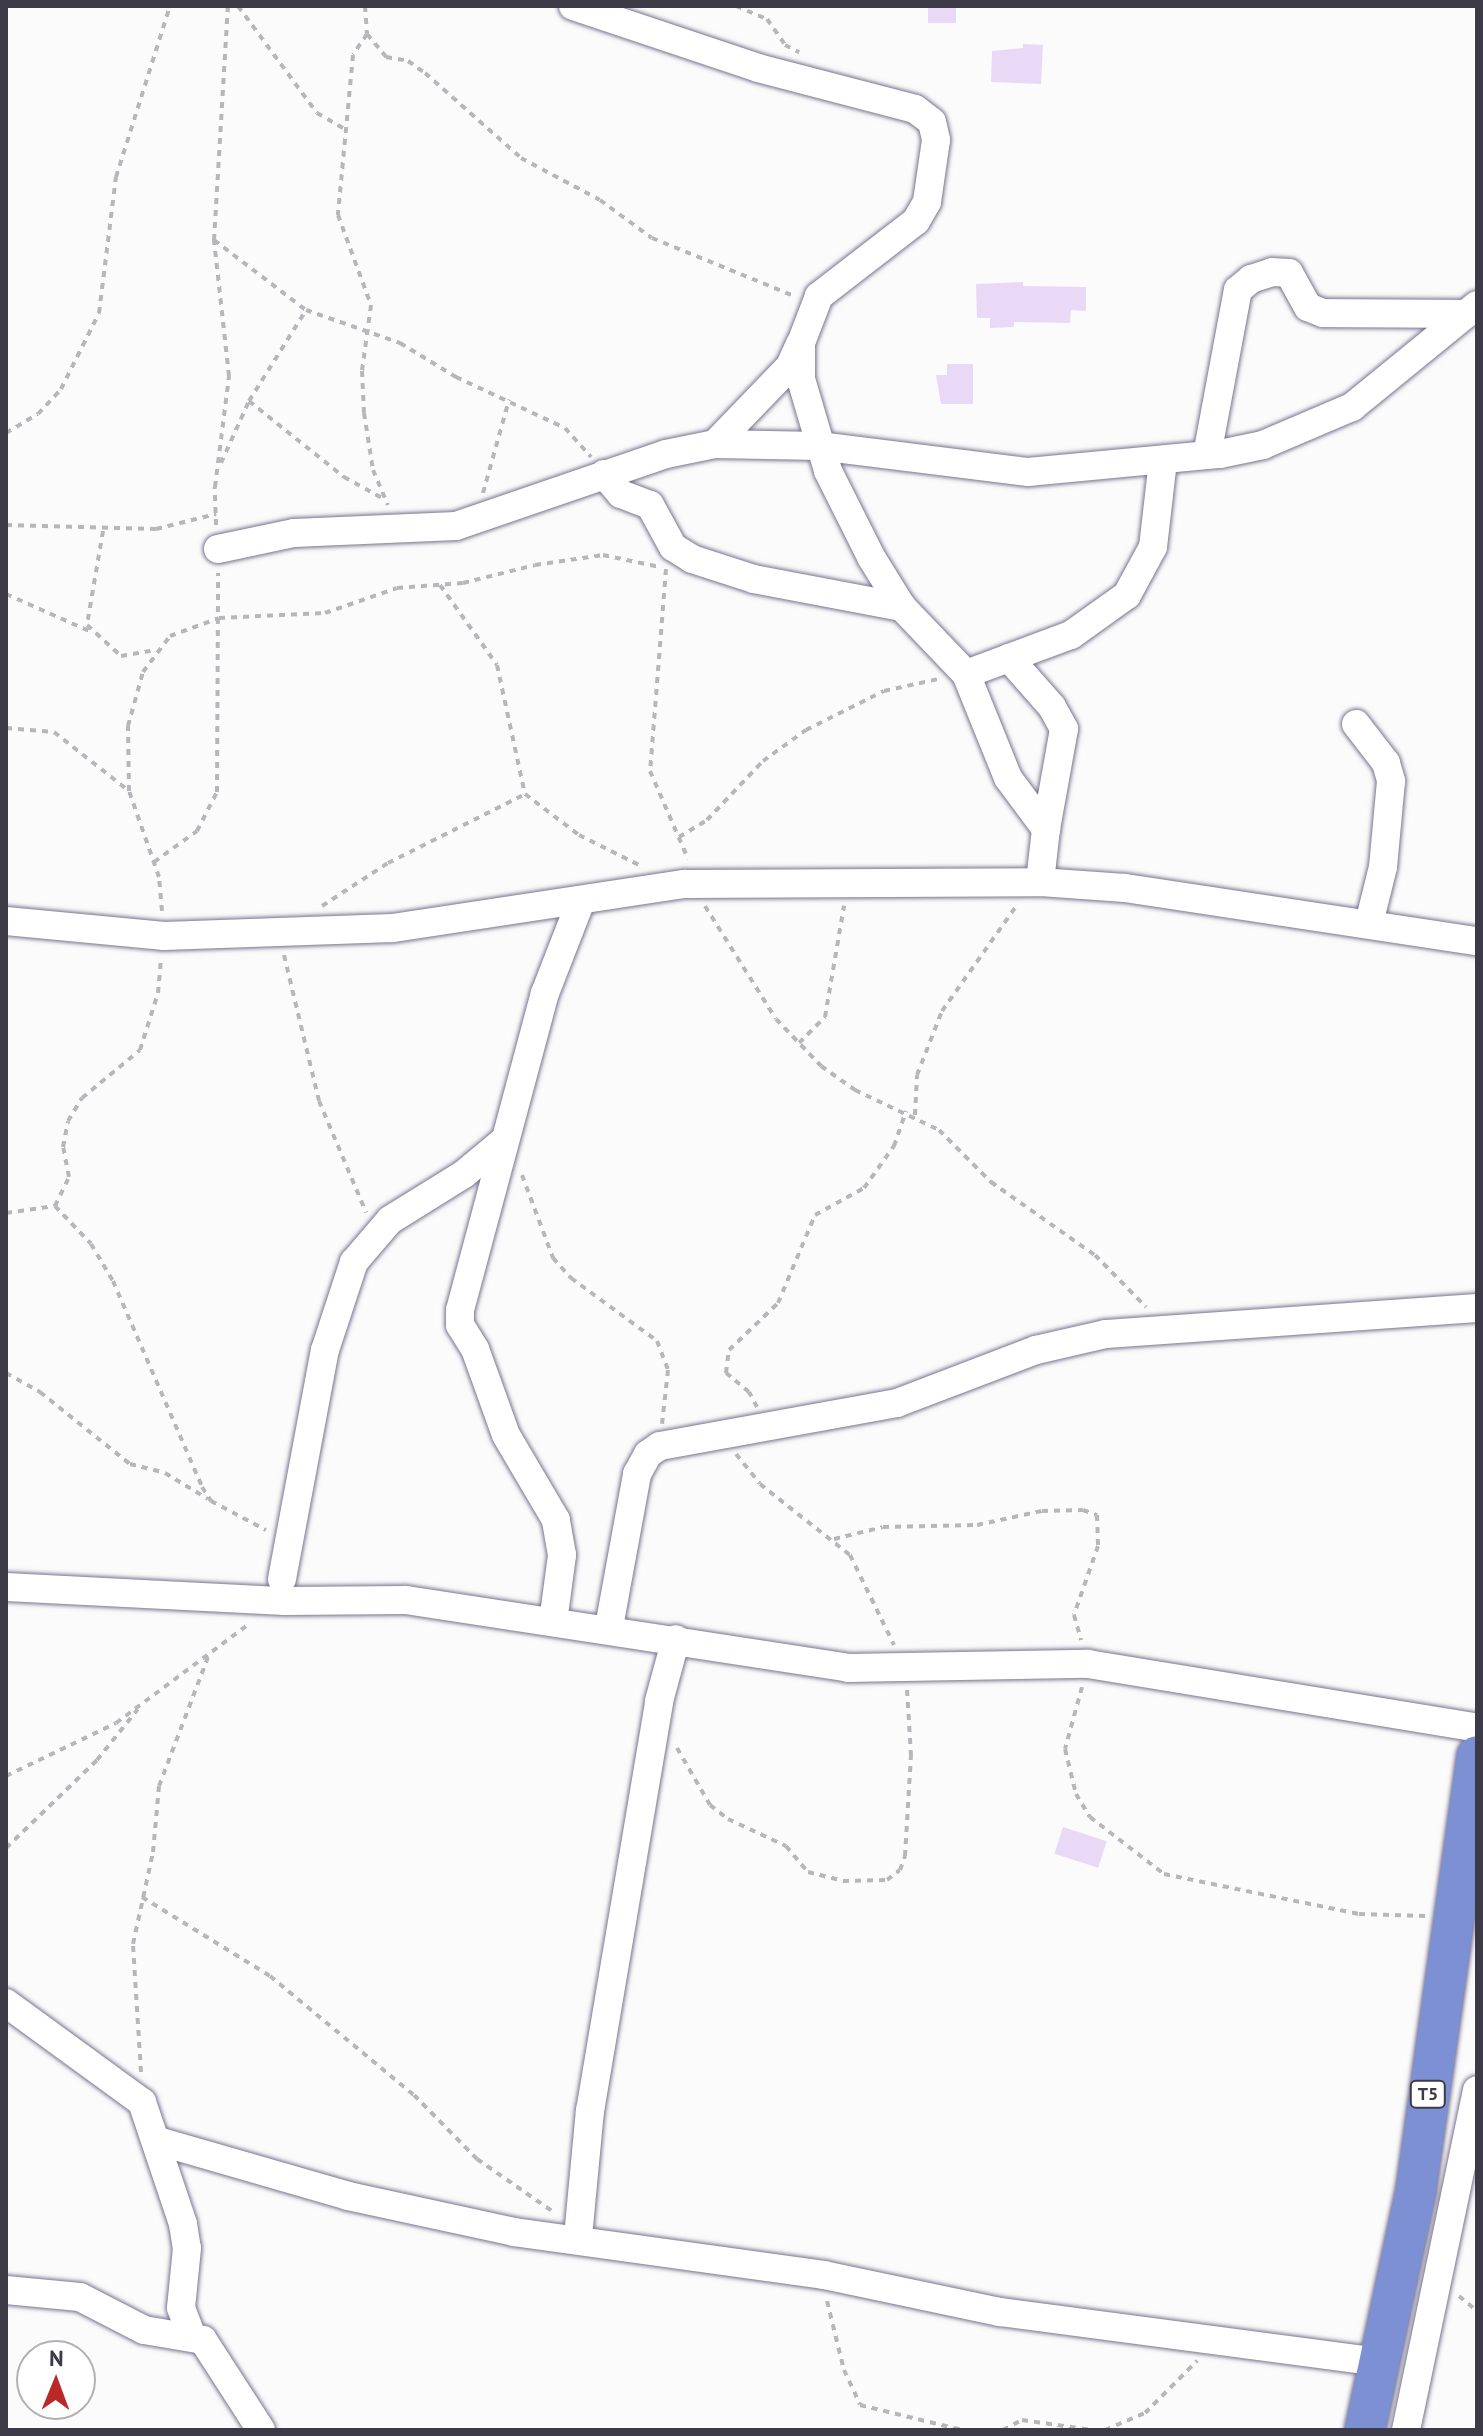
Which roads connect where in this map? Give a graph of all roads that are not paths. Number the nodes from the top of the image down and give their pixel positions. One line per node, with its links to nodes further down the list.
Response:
1 (573, 6): 3 (street)
2 (1472, 309): 6 (street); 6 (street)
3 (801, 343): 4 (street); 5 (street)
4 (715, 444): 5 (street); 8 (street)
5 (819, 446): 7 (street); 10 (street)
6 (1207, 455): 7 (street)
7 (1163, 460): 11 (street)
8 (604, 475): 9 (street); 10 (street)
9 (218, 549)
10 (902, 607): 12 (street)
11 (1009, 658): 12 (street); 14 (street)
12 (966, 674): 14 (street)
13 (1356, 724): 18 (street)
14 (1046, 829): 15 (street)
15 (1035, 882): 16 (street); 18 (street)
16 (580, 903): 17 (street); 20 (street)
17 (6, 921)
18 (1369, 923): 19 (street)
19 (1477, 941)
20 (505, 1140): 23 (street); 24 (street)
21 (1477, 1308): 25 (street)
22 (6, 1587): 23 (street)
23 (284, 1590): 24 (street)
24 (553, 1622): 25 (street)
25 (609, 1627): 26 (street)
26 (676, 1639): 27 (street); 32 (street)
27 (1477, 1728)
28 (1477, 1756): 35 (highway, T5)
29 (6, 2003): 31 (street)
30 (1477, 2090): 38 (street)
31 (158, 2141): 32 (street); 34 (street)
32 (579, 2232): 35 (street)
33 (6, 2290): 34 (street)
34 (192, 2336): 36 (street)
35 (1380, 2362): 37 (highway, T5)
36 (261, 2430)
37 (1365, 2430)
38 (1406, 2430)

